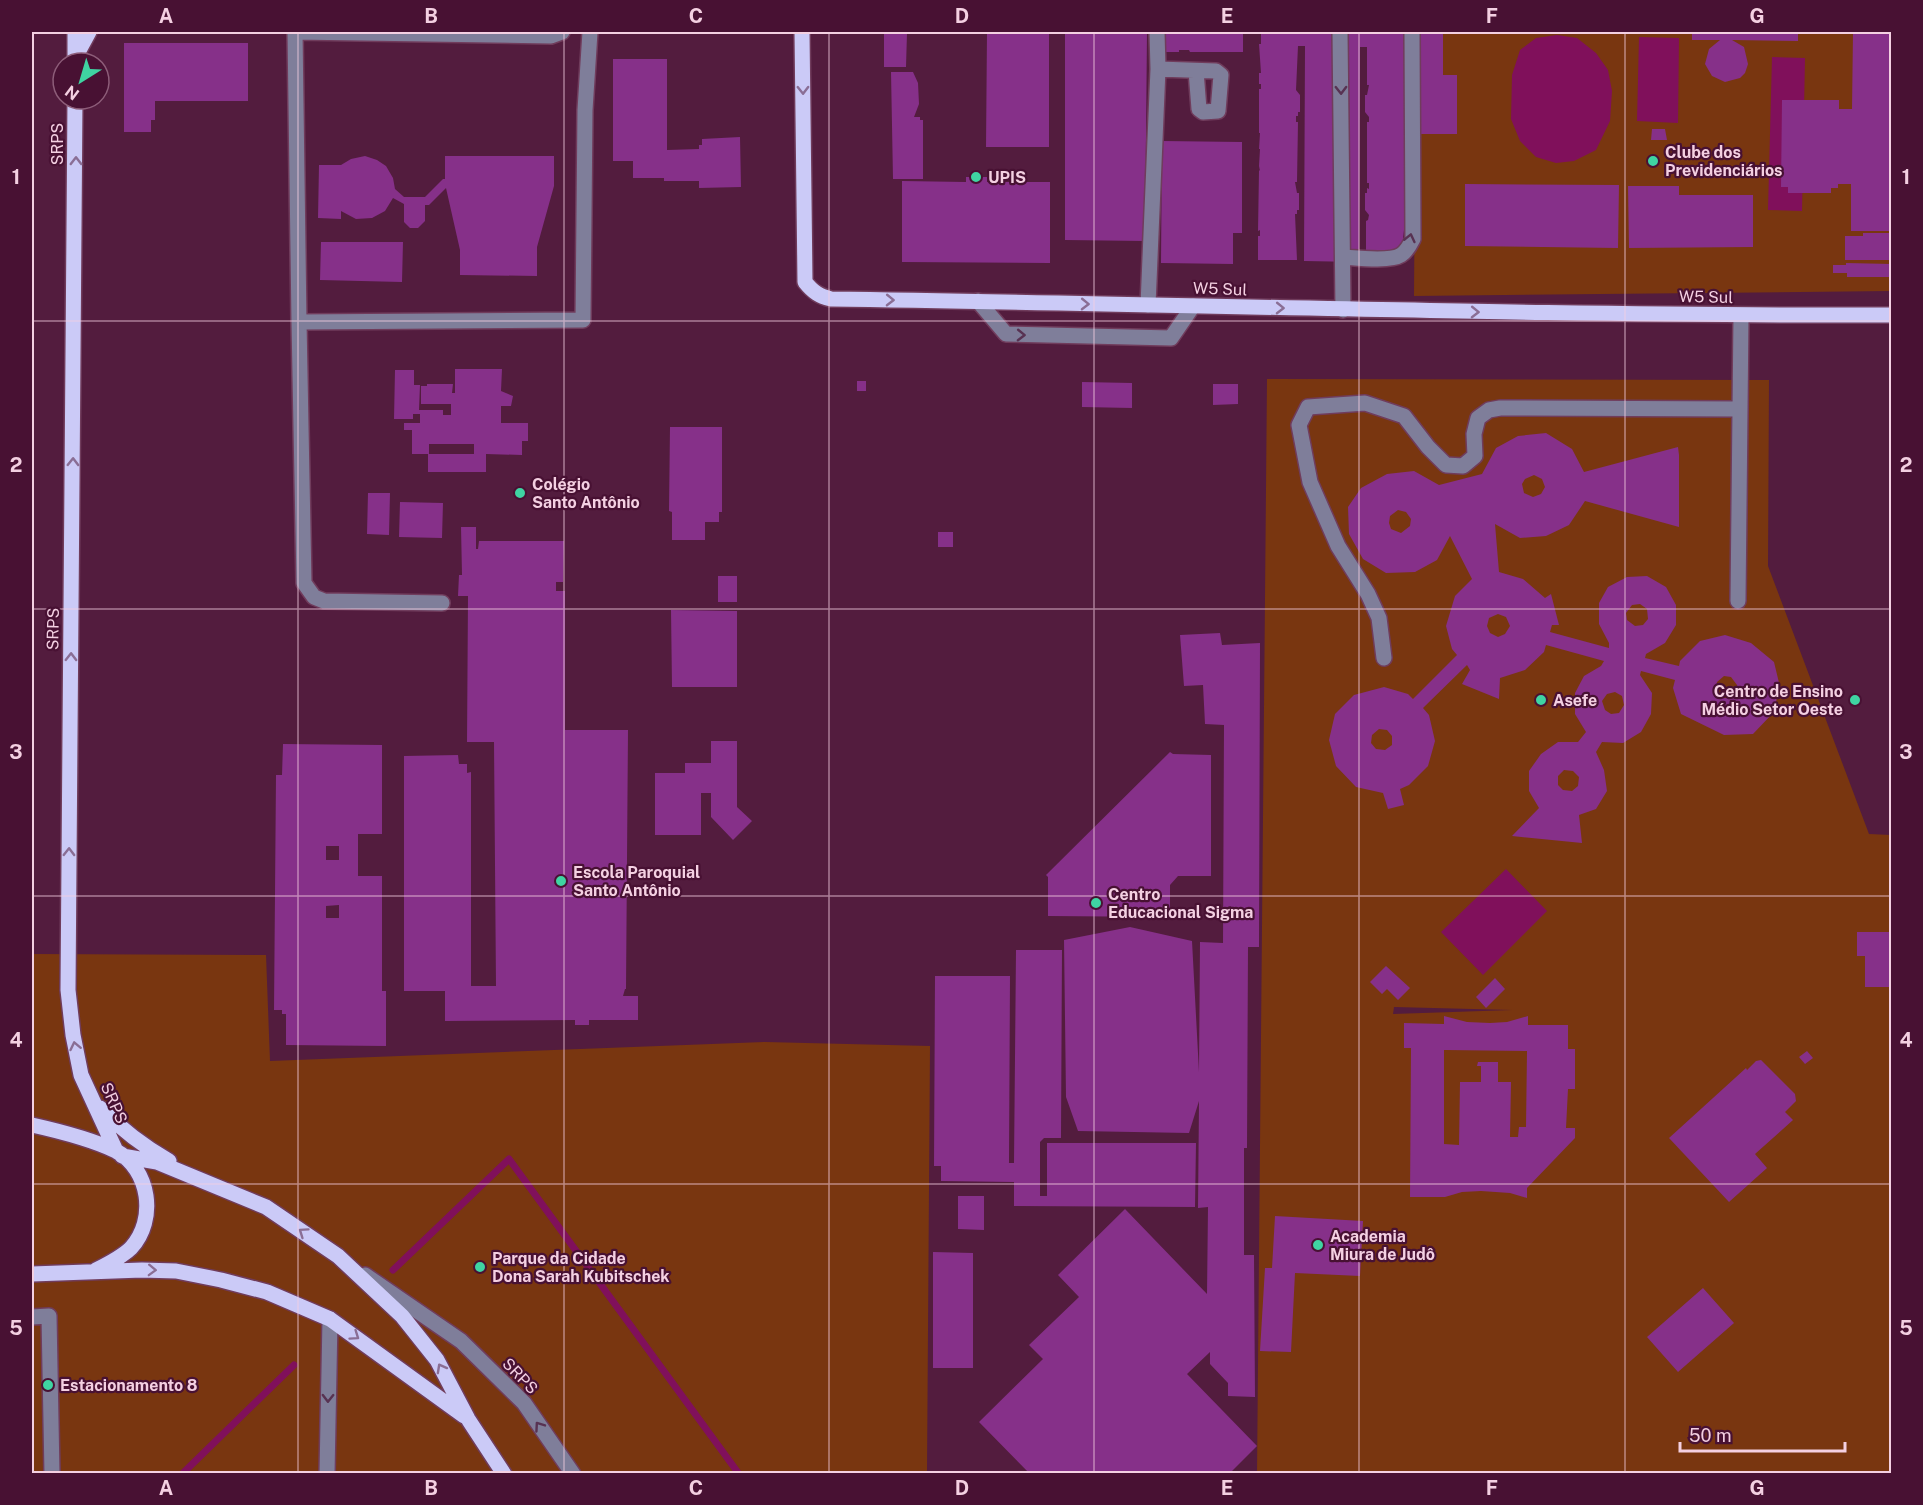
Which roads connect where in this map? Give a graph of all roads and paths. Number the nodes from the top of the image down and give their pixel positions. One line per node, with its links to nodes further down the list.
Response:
1 (75, 32): 10 (main road)
2 (89, 32): 11 (main road)
3 (295, 32): 9 (street); 22 (street)
4 (590, 32): 22 (street)
5 (802, 32): 16 (main road, W5 Sul, one-way to 16)
6 (1157, 32): 12 (street)
7 (1340, 32): 15 (street, one-way to 15)
8 (1412, 32): 15 (street, one-way to 8)
9 (556, 34)
10 (75, 51)
11 (80, 51)
12 (1158, 69): 13 (street); 17 (street)
13 (1196, 71)
14 (75, 111): 27 (main road, SRPS, one-way to 14)
15 (1343, 257): 19 (street)
16 (978, 301): 17 (main road, W5 Sul, one-way to 17); 18 (street, one-way to 18)
17 (1148, 305): 18 (main road, W5 Sul)
18 (1193, 306): 19 (main road, W5 Sul, one-way to 19)
19 (1343, 310): 20 (main road, W5 Sul, one-way to 20)
20 (1741, 315): 21 (main road, W5 Sul); 23 (street)
21 (1892, 315)
22 (299, 322): 25 (street)
23 (1740, 409): 24 (street); 26 (street)
24 (1738, 601)
25 (442, 603)
26 (1383, 658)
27 (94, 1101): 29 (main road, SRPS); 30 (main road)
28 (32, 1125): 29 (main road)
29 (119, 1154): 30 (main road, SRPS); 32 (main road)
30 (196, 1177): 31 (main road, SRPS, one-way to 30)
31 (338, 1256): 36 (main road, SRPS, one-way to 31); 40 (street, SRPS, one-way to 31)
32 (94, 1272): 33 (main road, SRPS); 35 (main road, SRPS, one-way to 35)
33 (32, 1274)
34 (32, 1317): 37 (street)
35 (330, 1319): 36 (main road, SRPS, one-way to 36); 38 (street, one-way to 38)
36 (468, 1419): 39 (main road, SRPS)
37 (52, 1473)
38 (327, 1473)
39 (504, 1473)
40 (573, 1473)

